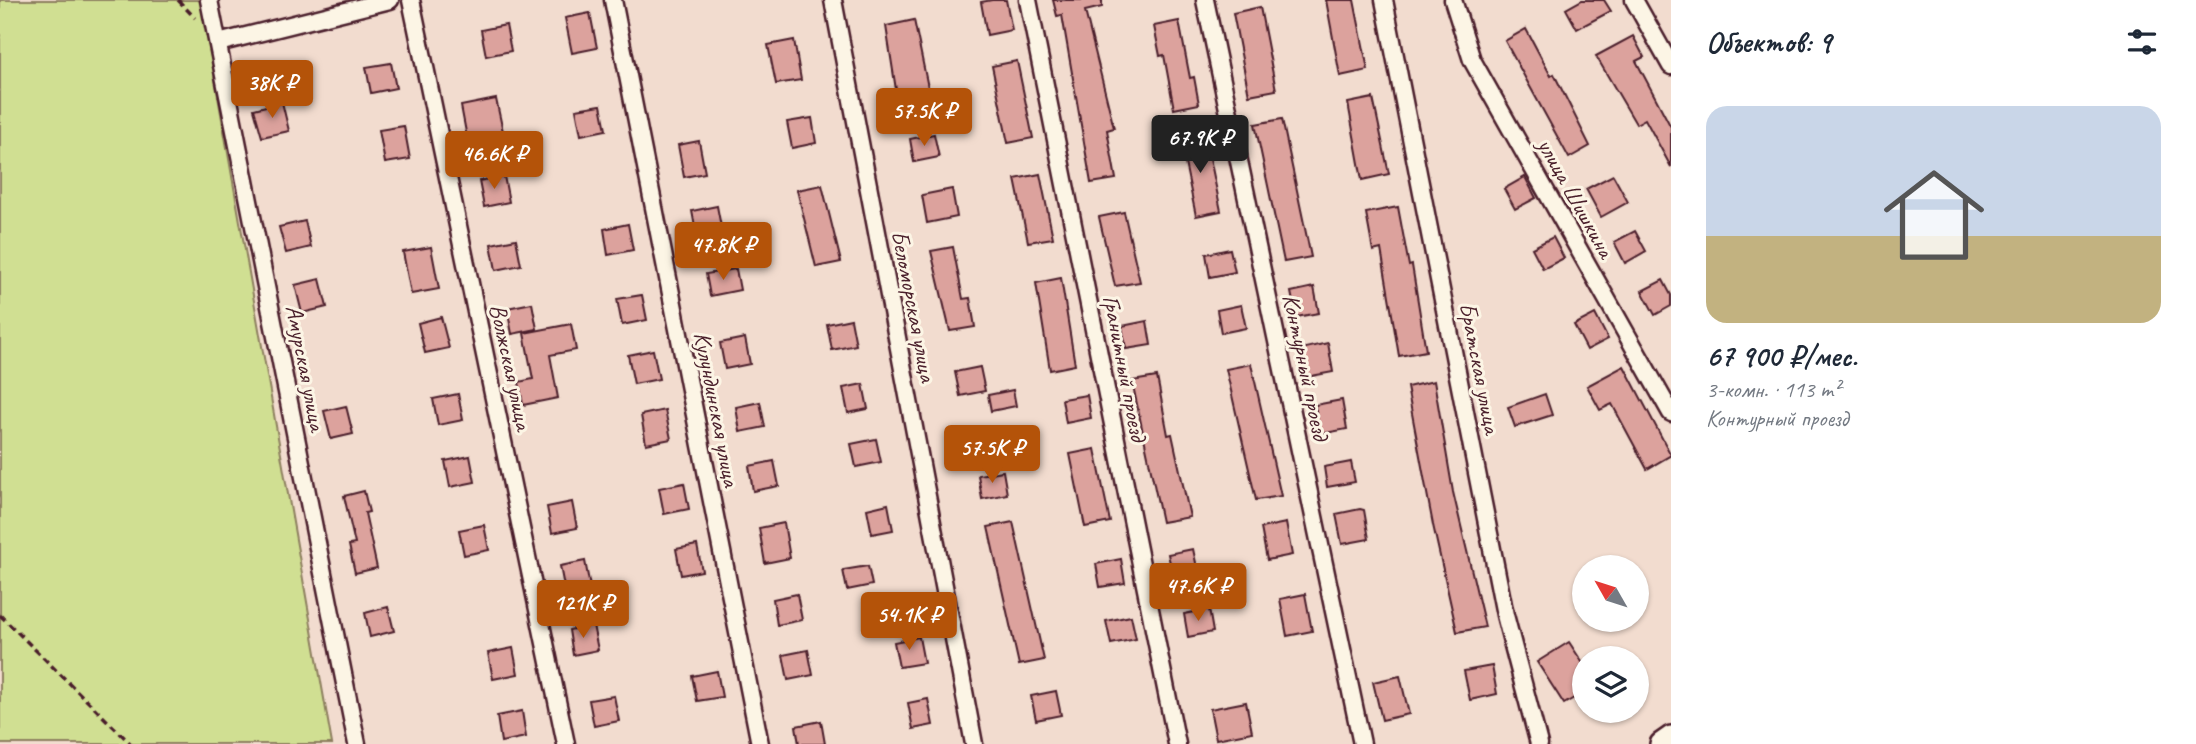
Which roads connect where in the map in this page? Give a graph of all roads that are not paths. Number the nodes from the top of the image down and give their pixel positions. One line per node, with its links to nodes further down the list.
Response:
1 (209, 0): 11 (street, Амурская улица)
2 (390, 0): 11 (street)
3 (411, 0): 16 (street, Волжская улица)
4 (612, 0): 17 (street, Кулундинская улица)
5 (833, 0): 18 (street, Беломорская улица)
6 (1028, 0): 19 (street, Гранитный проезд)
7 (1205, 0): 20 (street, Контурный проезд)
8 (1384, 0): 21 (street, Братская улица)
9 (1453, 0): 13 (street, улица Шишкина)
10 (1634, 0): 12 (street)
11 (218, 43): 15 (street, Амурская улица)
12 (1671, 66)
13 (1671, 413)
14 (1671, 737): 22 (main road)
15 (357, 744)
16 (565, 744)
17 (760, 744)
18 (974, 744)
19 (1177, 744)
20 (1362, 744)
21 (1539, 744)
22 (1661, 744)

